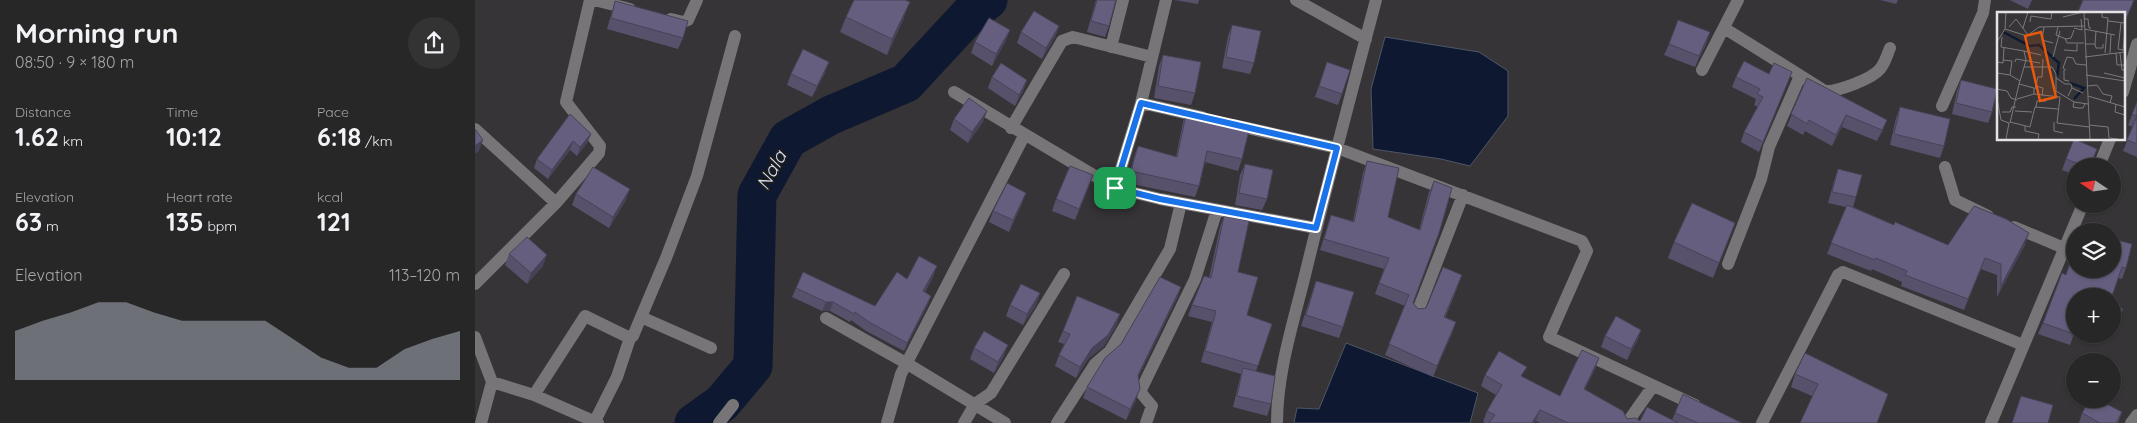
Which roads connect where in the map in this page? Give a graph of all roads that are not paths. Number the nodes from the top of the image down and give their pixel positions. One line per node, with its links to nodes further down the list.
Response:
1 (592, 0): 9 (street); 33 (street)
2 (697, 0): 10 (street)
3 (1123, 0): 15 (street)
4 (1166, 0): 17 (street)
5 (1296, 0): 13 (street)
6 (1376, 0): 13 (street)
7 (1738, 0): 11 (street)
8 (1985, 0): 23 (street)
9 (640, 11)
10 (657, 16)
11 (1724, 28): 18 (street); 19 (street)
12 (735, 36): 43 (street)
13 (1366, 39): 28 (street)
14 (2137, 44): 20 (street)
15 (1111, 47): 17 (street); 24 (street)
16 (1891, 48): 19 (street)
17 (1152, 57): 22 (street)
18 (1702, 70)
19 (1800, 76): 39 (street)
20 (2125, 85)
21 (954, 92): 24 (street)
22 (1141, 103): 28 (street); 31 (street)
23 (1942, 106)
24 (1011, 128): 26 (street)
25 (475, 129): 33 (street)
26 (1024, 136): 31 (street); 49 (street)
27 (2110, 140): 29 (street)
28 (1337, 148): 32 (street); 37 (street)
29 (2102, 158)
30 (1945, 166): 38 (street)
31 (1115, 188): 34 (street)
32 (1463, 195): 42 (street); 51 (street)
33 (556, 203): 41 (street)
34 (1181, 203): 35 (street); 63 (street)
35 (1217, 210): 37 (street); 64 (street)
36 (2079, 213): 38 (street)
37 (1316, 228): 65 (street)
38 (2064, 248): 47 (street)
39 (1728, 264)
40 (1064, 274): 53 (street)
41 (475, 284)
42 (1417, 313)
43 (641, 317): 45 (street); 48 (street)
44 (826, 318): 49 (street)
45 (629, 338): 52 (street); 57 (street)
46 (475, 340): 50 (street)
47 (2023, 345): 67 (street); 68 (street)
48 (711, 348)
49 (906, 363): 53 (street); 60 (street)
50 (492, 382): 52 (street); 58 (street)
51 (1653, 386): 55 (street); 66 (street)
52 (534, 395): 57 (street)
53 (975, 404): 61 (street); 62 (street)
54 (733, 405): 59 (street)
55 (1704, 410)
56 (2137, 415): 69 (street)
57 (597, 422)
58 (481, 423)
59 (719, 423)
60 (887, 423)
61 (963, 423)
62 (1005, 423)
63 (1057, 423)
64 (1146, 423)
65 (1277, 423)
66 (1627, 423)
67 (1762, 423)
68 (1991, 423)
69 (2131, 423)

